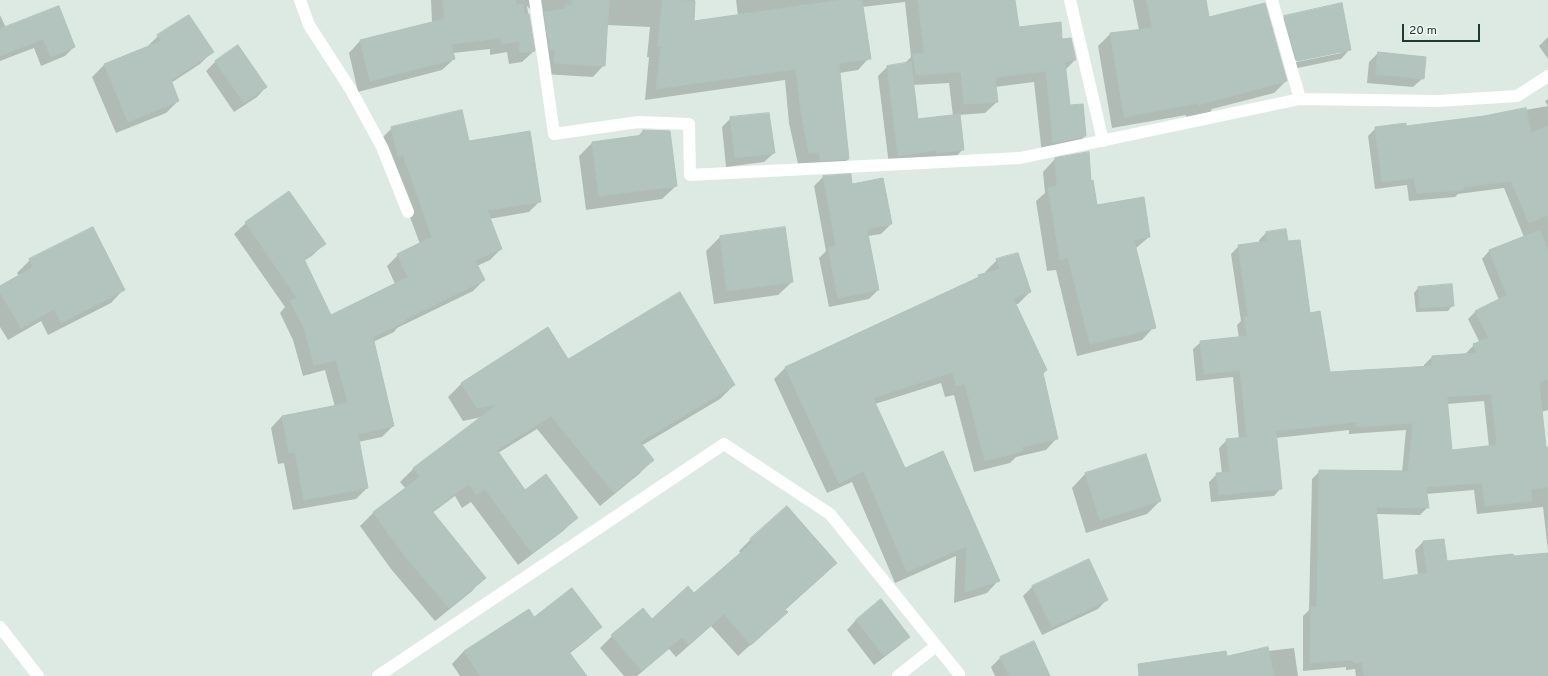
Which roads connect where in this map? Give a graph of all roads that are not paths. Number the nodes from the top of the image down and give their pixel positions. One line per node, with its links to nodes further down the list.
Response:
1 (300, 0): 8 (street)
2 (534, 0): 7 (street)
3 (1070, 0): 7 (street)
4 (1272, 0): 6 (street)
5 (1548, 76): 6 (street)
6 (1300, 99): 7 (street)
7 (1103, 140)
8 (408, 212)
9 (0, 627): 12 (street)
10 (936, 646): 11 (street); 13 (street); 14 (street)
11 (959, 674)
12 (38, 676)
13 (378, 676)
14 (898, 676)

